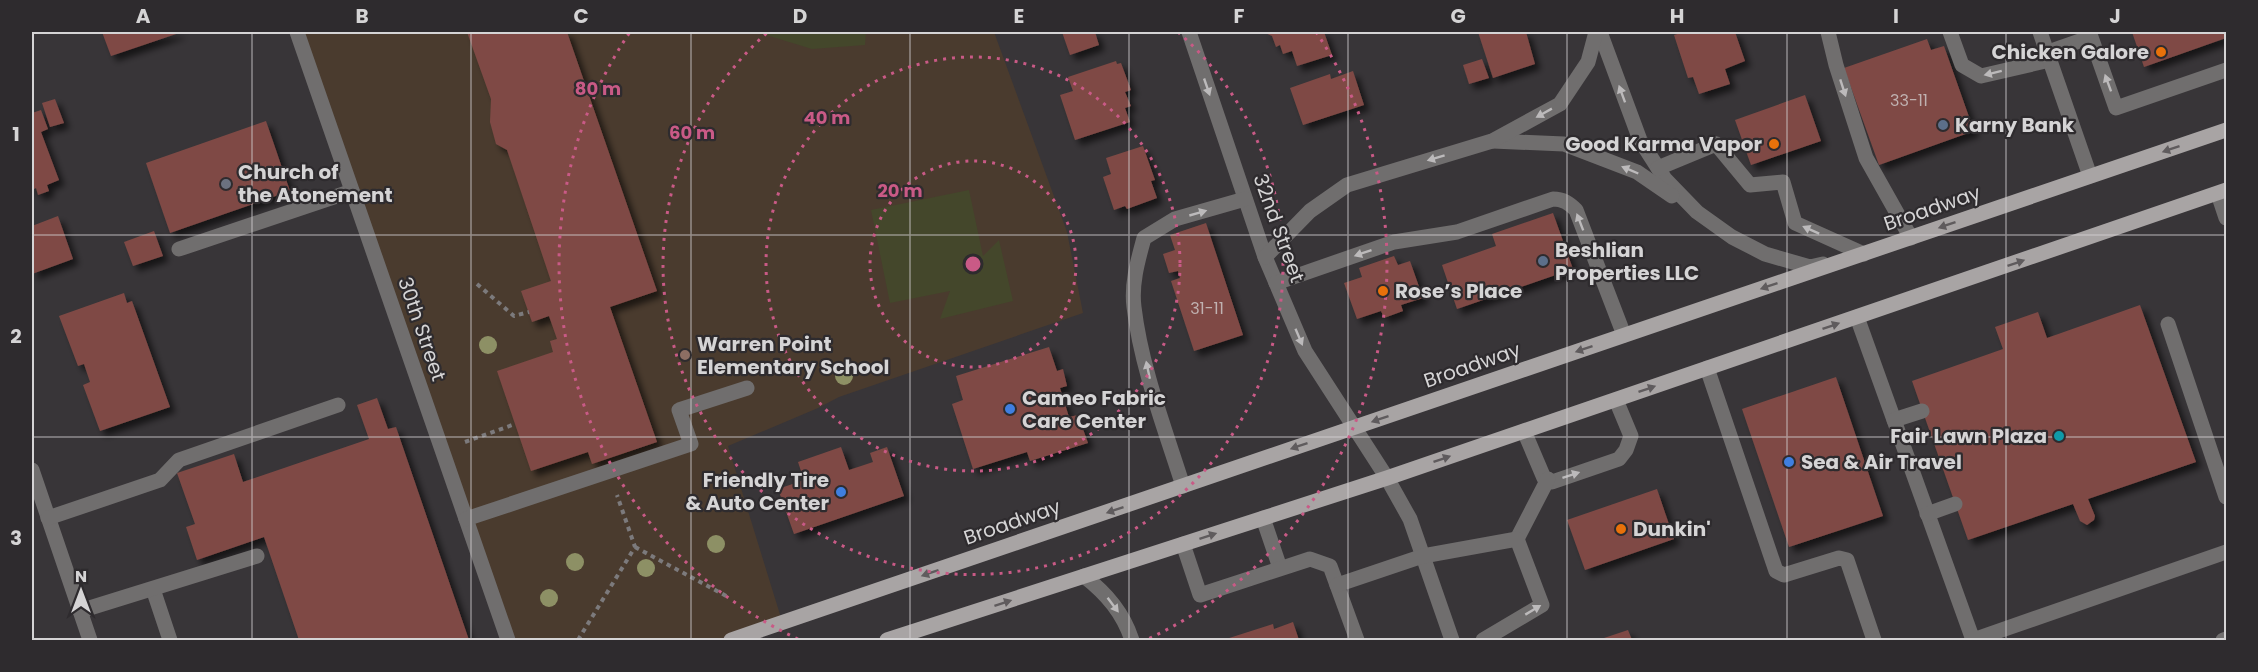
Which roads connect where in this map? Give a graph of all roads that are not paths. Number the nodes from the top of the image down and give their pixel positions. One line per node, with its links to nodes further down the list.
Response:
1 (297, 32): 13 (street, 30th Street)
2 (1189, 32): 15 (street, 32nd Street, one-way to 15)
3 (1598, 32): 10 (street, one-way to 10); 11 (street, one-way to 3)
4 (1828, 32): 18 (street, one-way to 18)
5 (1950, 32): 7 (street, one-way to 5)
6 (2040, 32): 7 (street)
7 (2049, 56): 8 (street, one-way to 7); 12 (street)
8 (2226, 70)
9 (2226, 130): 12 (main road, Broadway, one-way to 12)
10 (1492, 141): 16 (street, one-way to 10); 21 (street, one-way to 21)
11 (1658, 168): 16 (street); 20 (street, one-way to 11)
12 (2090, 176): 18 (main road, Broadway, one-way to 18)
13 (352, 191): 19 (street); 42 (street, 30th Street)
14 (2222, 192): 17 (street); 23 (main road, one-way to 14)
15 (1245, 199): 21 (street, 32nd Street); 37 (street, one-way to 15)
16 (1697, 212): 20 (street)
17 (2226, 218)
18 (1911, 238): 20 (main road, Broadway)
19 (179, 249)
20 (1864, 254): 25 (main road, Broadway, one-way to 25)
21 (1265, 257): 22 (street, 32nd Street)
22 (1276, 283): 25 (street, one-way to 22); 32 (street, 32nd Street, one-way to 32)
23 (1857, 317): 26 (main road, one-way to 23); 31 (street)
24 (2168, 324): 38 (street)
25 (1624, 335): 32 (main road, Broadway, one-way to 32)
26 (1707, 368): 28 (main road, one-way to 26); 63 (street)
27 (747, 388): 42 (street)
28 (1616, 400): 33 (main road); 36 (street, one-way to 28)
29 (338, 405): 41 (street)
30 (1922, 411): 31 (street)
31 (1894, 420): 40 (street)
32 (1355, 428): 35 (street, 32nd Street); 37 (main road, Broadway, one-way to 37)
33 (1524, 431): 35 (main road, one-way to 33); 36 (street)
34 (32, 470): 41 (street)
35 (1387, 478): 43 (main road); 48 (street, 32nd Street)
36 (1548, 479): 44 (street)
37 (1183, 486): 57 (main road, Broadway, one-way to 57)
38 (2226, 497)
39 (1955, 504): 40 (street)
40 (1928, 514): 64 (street)
41 (48, 519): 53 (street)
42 (466, 519): 56 (street, 30th Street)
43 (1263, 519): 45 (main road, one-way to 43); 49 (street)
44 (1517, 539): 48 (street); 62 (street, one-way to 44)
45 (1183, 544): 49 (street); 50 (main road)
46 (2226, 552): 64 (street)
47 (257, 556): 52 (street)
48 (1423, 556): 51 (street); 61 (street, 32nd Street)
49 (1280, 568): 51 (street)
50 (1084, 576): 58 (main road, one-way to 50); 59 (street, one-way to 59)
51 (1336, 585): 60 (street)
52 (153, 588): 53 (street); 55 (street)
53 (80, 612): 54 (street)
54 (90, 640)
55 (170, 640)
56 (508, 640)
57 (731, 640)
58 (887, 640)
59 (1132, 640)
60 (1357, 640)
61 (1452, 640)
62 (1483, 640)
63 (1874, 640)
64 (1973, 640)

